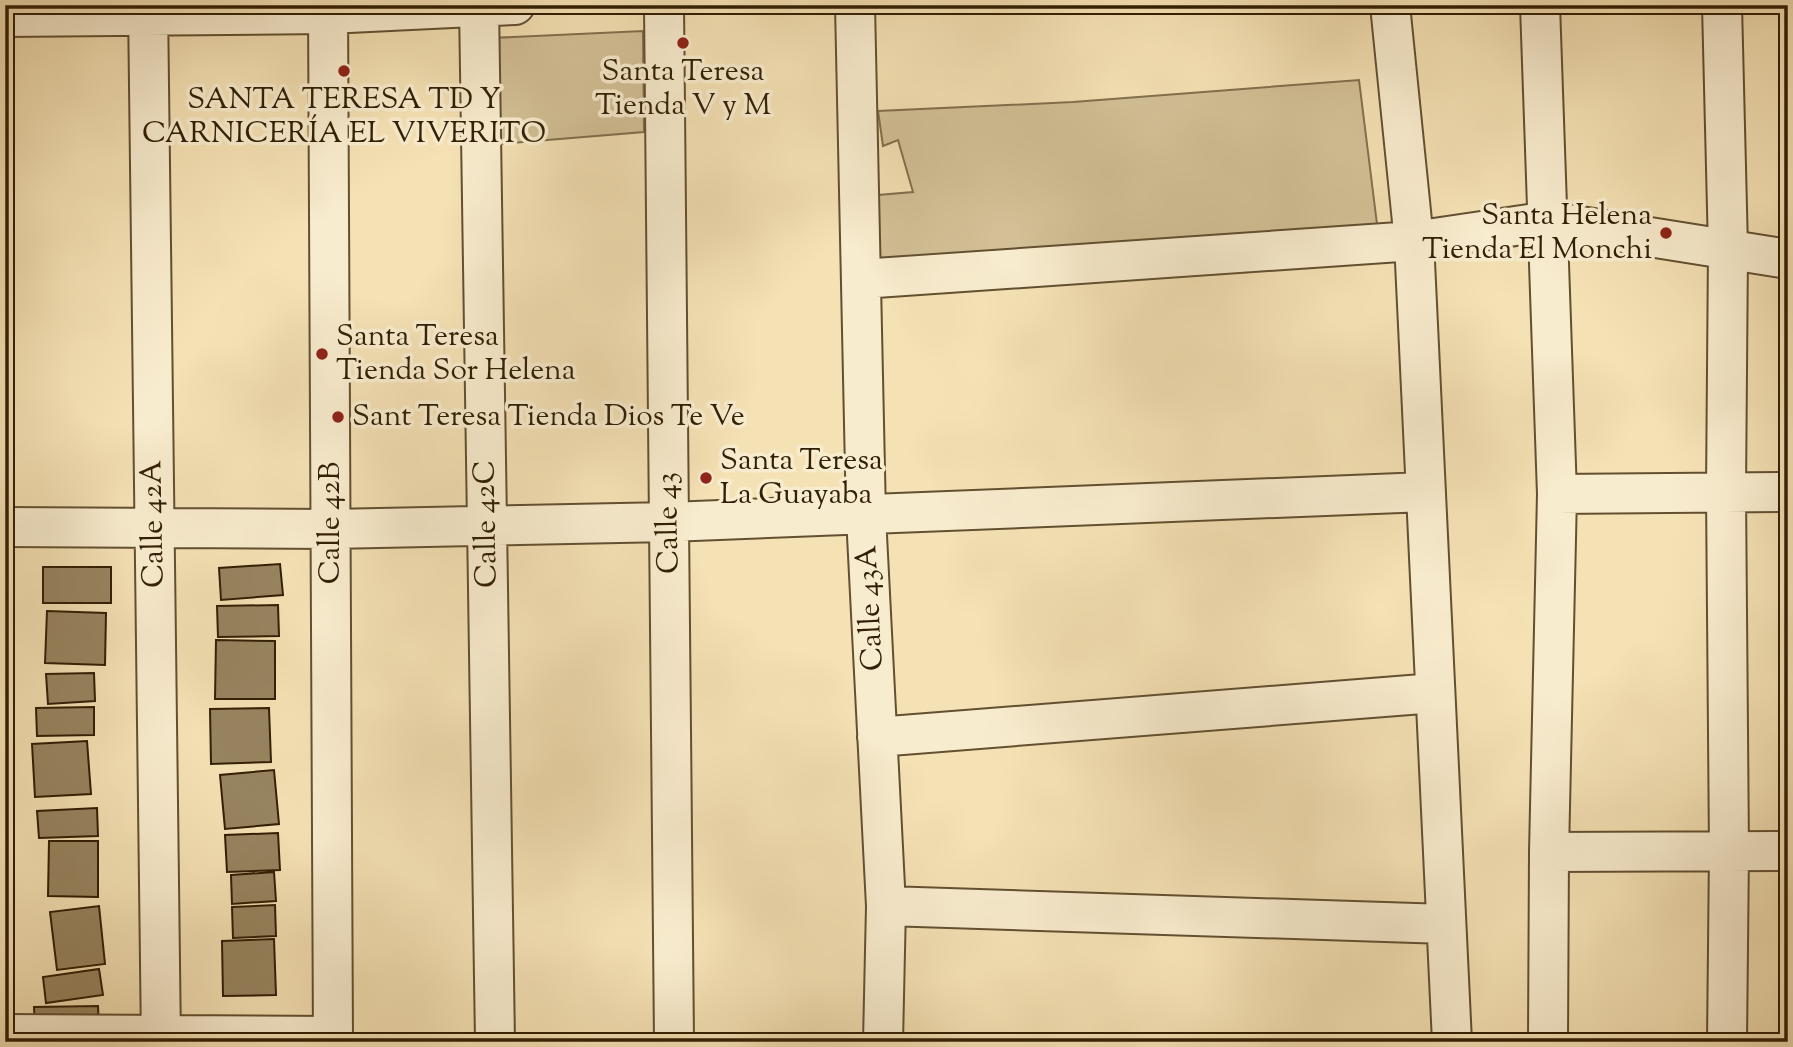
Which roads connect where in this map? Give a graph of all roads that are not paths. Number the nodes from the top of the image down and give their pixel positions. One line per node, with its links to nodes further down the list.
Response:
1 (515, 5): 7 (street)
2 (664, 5): 21 (street, Calle 43)
3 (855, 5): 15 (street, Calle 43A)
4 (1390, 5): 12 (street)
5 (1540, 5): 11 (street)
6 (1722, 5): 13 (street)
7 (479, 6): 9 (street); 22 (street, Calle 42C)
8 (148, 10): 9 (street); 10 (street); 24 (street, Calle 42A)
9 (328, 10): 25 (street, Calle 42B)
10 (5, 17)
11 (1549, 220): 12 (street); 13 (street); 19 (street)
12 (1414, 241): 15 (street); 16 (street)
13 (1728, 249): 14 (street); 17 (street)
14 (1788, 259)
15 (861, 279): 20 (street, Calle 43A)
16 (1425, 492): 20 (street); 26 (street)
17 (1726, 492): 18 (street); 19 (street); 30 (street)
18 (1788, 492)
19 (1557, 494): 29 (street)
20 (866, 516): 21 (street); 27 (street, Calle 43A)
21 (669, 522): 22 (street); 37 (street, Calle 43)
22 (486, 524): 25 (street); 36 (street, Calle 42C)
23 (5, 527): 24 (street)
24 (154, 528): 25 (street); 34 (street, Calle 42A)
25 (331, 529): 35 (street, Calle 42B)
26 (1435, 693): 27 (street); 32 (street)
27 (877, 737): 31 (street, Calle 43A)
28 (1788, 851): 30 (street)
29 (1549, 852): 30 (street); 40 (street)
30 (1729, 852): 41 (street)
31 (886, 906): 32 (street); 38 (street, Calle 43A)
32 (1446, 924): 39 (street)
33 (5, 1034): 34 (street)
34 (161, 1038): 35 (street)
35 (333, 1039)
36 (495, 1042)
37 (674, 1042)
38 (883, 1042)
39 (1452, 1042)
40 (1548, 1042)
41 (1727, 1042)

